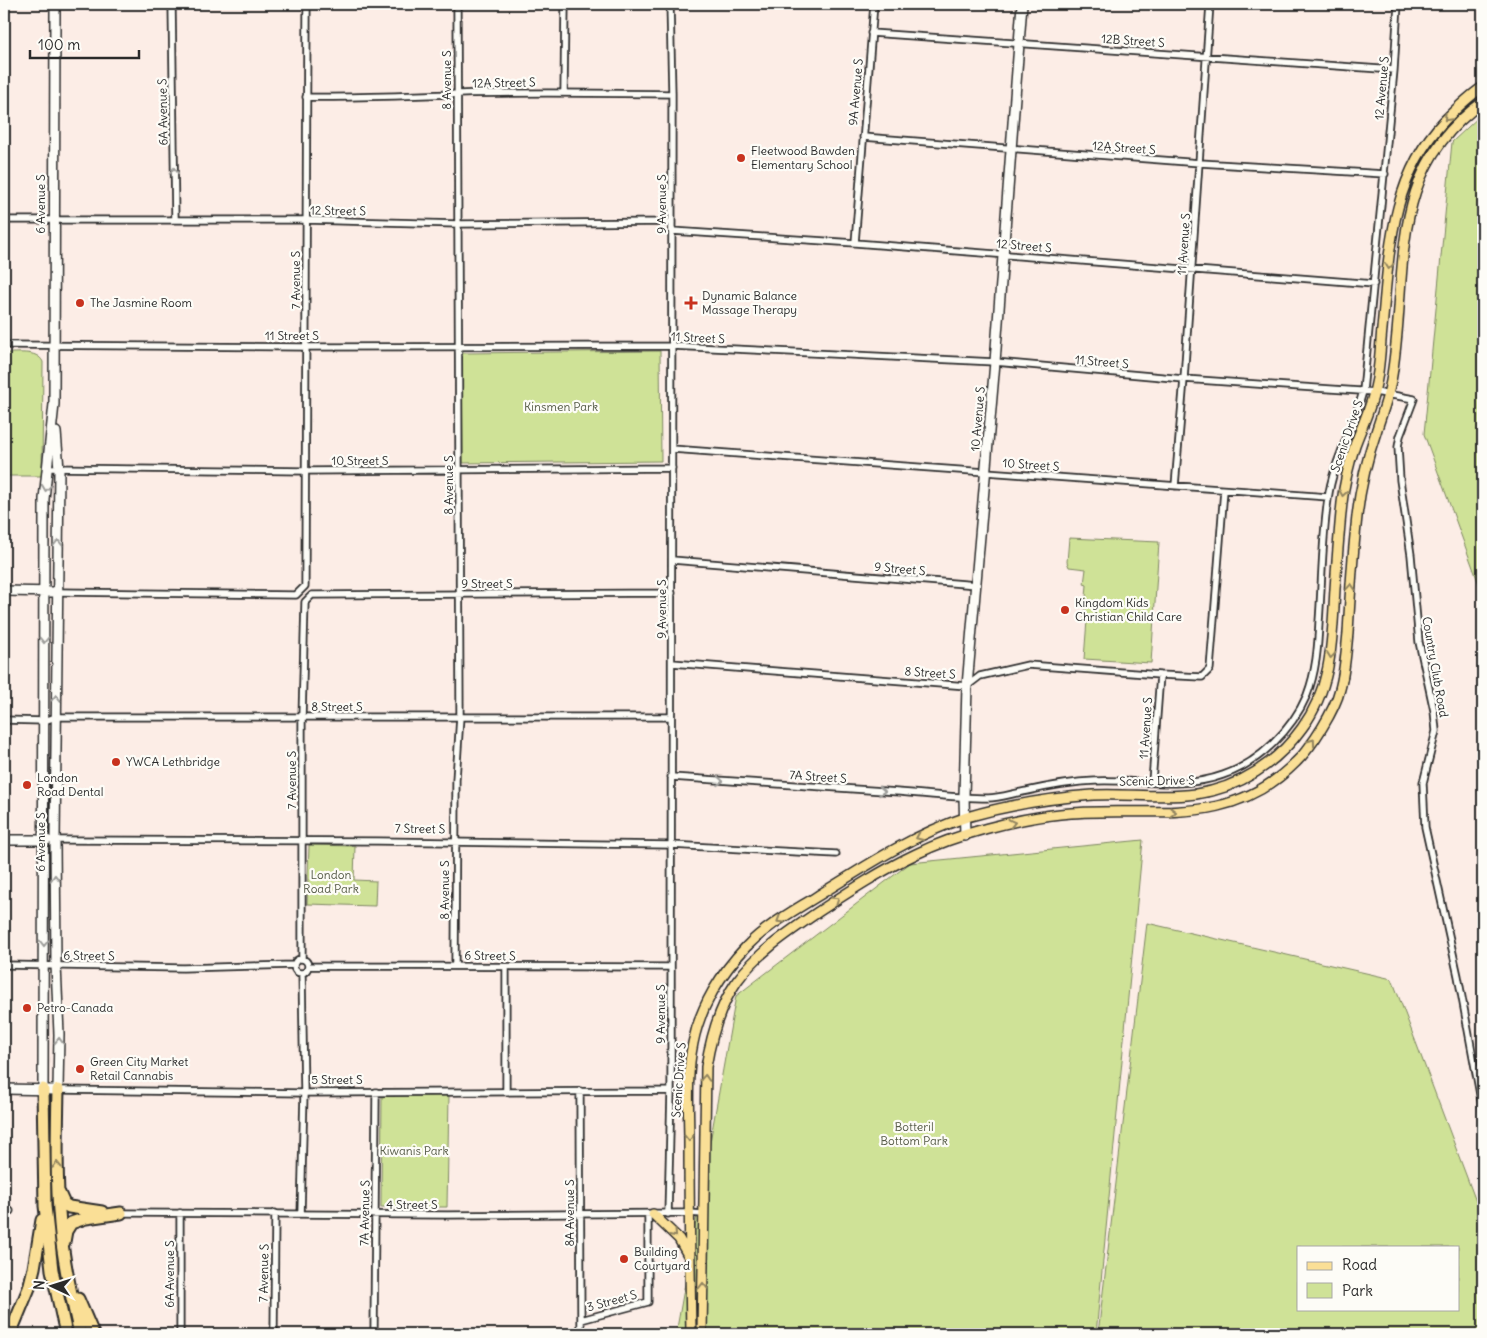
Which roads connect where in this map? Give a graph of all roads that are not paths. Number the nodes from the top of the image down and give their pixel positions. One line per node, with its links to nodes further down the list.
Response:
1 (55, 4): 25 (main road, 6 Avenue S)
2 (172, 4): 27 (street, 6A Avenue S, one-way to 2)
3 (307, 4): 19 (street, 7 Avenue S)
4 (457, 4): 17 (street, 8 Avenue S)
5 (565, 4): 16 (street)
6 (670, 4): 18 (street, 9 Avenue S)
7 (874, 4): 11 (street, 9A Avenue S)
8 (1022, 4): 12 (main road, 10 Avenue S)
9 (1210, 4): 13 (street, 11 Avenue S)
10 (1398, 4): 14 (street, 12 Avenue S)
11 (871, 33): 12 (street, 12B Street S); 21 (street, 9A Avenue S)
12 (1019, 43): 13 (street, 12B Street S); 22 (main road, 10 Avenue S)
13 (1207, 56): 14 (street, 12B Street S); 23 (street, 11 Avenue S)
14 (1394, 70): 24 (street, 12 Avenue S)
15 (1483, 87): 44 (main road, Scenic Drive S, one-way to 44)
16 (564, 93): 17 (street, 12A Street S); 18 (street, 12A Street S)
17 (457, 94): 19 (street, 12A Street S); 30 (street, 8 Avenue S)
18 (672, 94): 29 (street, 9 Avenue S)
19 (306, 97): 28 (street, 7 Avenue S)
20 (1483, 102): 45 (main road, Scenic Drive S)
21 (863, 137): 22 (street, 12A Street S); 32 (street, 9A Avenue S)
22 (1012, 150): 23 (street, 12A Street S); 33 (main road, 10 Avenue S)
23 (1200, 163): 24 (street, 12A Street S); 34 (street, 11 Avenue S)
24 (1385, 174): 35 (street, Scenic Drive S)
25 (54, 219): 26 (street, 12 Street S); 27 (street, 12 Street S); 37 (main road, 6 Avenue S)
26 (4, 220)
27 (175, 220): 28 (street, 12 Street S)
28 (306, 220): 30 (street, 12 Street S); 40 (street, 7 Avenue S)
29 (672, 222): 30 (street, 12 Street S); 31 (street, 9 Avenue S)
30 (458, 224): 38 (street, 8 Avenue S)
31 (672, 232): 32 (street, 12 Street S); 39 (street, 9 Avenue S)
32 (855, 242): 33 (street, 12 Street S)
33 (1003, 254): 34 (street, 12 Street S); 41 (main road, 10 Avenue S)
34 (1192, 270): 35 (street, 12 Street S); 42 (street, 11 Avenue S)
35 (1374, 284): 43 (street, Scenic Drive S)
36 (4, 344): 37 (street, 11 Street S)
37 (54, 345): 40 (street, 11 Street S); 46 (main road, 6 Avenue S)
38 (458, 346): 39 (street, 11 Street S); 40 (street, 11 Street S); 51 (street, 8 Avenue S)
39 (672, 346): 41 (street, 11 Street S); 47 (street, 9 Avenue S)
40 (306, 347): 52 (street, 7 Avenue S)
41 (995, 362): 42 (street, 11 Street S); 53 (main road, 10 Avenue S)
42 (1184, 379): 43 (street, 11 Street S); 54 (street, 11 Avenue S)
43 (1363, 391): 44 (street, 11 Street S); 56 (street, Scenic Drive S)
44 (1375, 392): 45 (street, 11 Street S); 77 (main road, Scenic Drive S, one-way to 77)
45 (1389, 394): 78 (main road, Scenic Drive S, one-way to 45); 104 (street, Country Club Road)
46 (54, 404): 48 (main road, 6 Avenue S); 49 (main road, 6 Avenue S)
47 (672, 449): 50 (street, 9 Avenue S); 53 (street, 10 Street S)
48 (49, 468): 49 (street, 10 Street S); 60 (main road, 6 Avenue S, one-way to 60)
49 (59, 468): 52 (street, 10 Street S); 61 (main road, 6 Avenue S, one-way to 49)
50 (672, 468): 51 (street, 10 Street S); 57 (street, 9 Avenue S)
51 (459, 470): 52 (street, 10 Street S); 63 (street, 8 Avenue S)
52 (305, 471): 61 (street, 7 Avenue S)
53 (986, 472): 54 (street, 10 Street S); 58 (main road, 10 Avenue S)
54 (1175, 486): 55 (street, 10 Street S)
55 (1224, 490): 56 (street, 10 Street S); 66 (street, 8 Street S)
56 (1328, 497): 75 (street, Scenic Drive S)
57 (672, 560): 58 (street, 9 Street S); 62 (street, 9 Avenue S)
58 (977, 585): 67 (main road, 10 Avenue S)
59 (4, 591): 60 (main road)
60 (44, 591): 61 (main road); 73 (main road, 6 Avenue S, one-way to 73)
61 (58, 592): 69 (main road, 6 Avenue S, one-way to 61)
62 (672, 593): 63 (street, 9 Street S); 65 (street, 9 Avenue S)
63 (459, 594): 64 (street, 9 Street S); 68 (street, 8 Avenue S)
64 (305, 602): 70 (street, 7 Avenue S)
65 (672, 663): 67 (street, 8 Street S); 71 (street, 9 Avenue S)
66 (1160, 676): 67 (street, 8 Street S); 75 (street, 11 Avenue S)
67 (967, 686): 76 (main road, 10 Avenue S)
68 (460, 716): 70 (street, 8 Street S); 71 (street, 8 Street S); 83 (street, 8 Avenue S)
69 (56, 717): 70 (street, 8 Street S); 73 (street, 8 Street S); 81 (main road, 6 Avenue S)
70 (302, 717): 82 (street, 7 Avenue S)
71 (671, 717): 74 (street, 9 Avenue S)
72 (4, 720): 73 (street, 8 Street S)
73 (44, 720): 80 (main road, 6 Avenue S)
74 (671, 777): 76 (street, 7A Street S, one-way to 76); 84 (street, 9 Avenue S)
75 (1152, 782): 76 (street, Scenic Drive S)
76 (964, 796): 77 (main road, 10 Avenue S)
77 (964, 818): 78 (main road, 10 Avenue S); 109 (main road, Scenic Drive S, one-way to 109)
78 (965, 836): 116 (main road, Scenic Drive S, one-way to 78)
79 (4, 840): 80 (main road, 7 Street S)
80 (43, 840): 81 (main road, 7 Street S); 89 (main road, 6 Avenue S, one-way to 89)
81 (55, 840): 82 (street, 7 Street S); 87 (main road, 6 Avenue S, one-way to 81)
82 (302, 841): 83 (street, 7 Street S); 86 (street, 7 Avenue S)
83 (455, 842): 84 (street, 7 Street S); 92 (street, 8 Avenue S)
84 (671, 845): 85 (street, 7 Street S); 94 (street, 9 Avenue S)
85 (836, 854)
86 (302, 958): 90 (street); 91 (street)
87 (56, 965): 89 (street, 6 Street S); 90 (street, 6 Street S); 98 (main road, 6 Avenue S, one-way to 87)
88 (4, 966): 89 (street, 6 Street S)
89 (44, 966): 97 (main road, 6 Avenue S)
90 (294, 966): 95 (street)
91 (309, 966): 92 (street, 6 Street S); 95 (street)
92 (455, 966): 93 (street, 6 Street S)
93 (506, 967): 94 (street, 6 Street S); 103 (street)
94 (671, 967): 100 (street, 9 Avenue S)
95 (302, 973): 101 (street)
96 (4, 1089): 97 (main road, 5 Street S)
97 (44, 1089): 98 (main road, 5 Street S); 106 (highway, 6 Avenue S)
98 (58, 1090): 101 (street, 5 Street S); 105 (highway, 6 Avenue S, one-way to 98)
99 (580, 1091): 100 (street, 5 Street S); 103 (street, 5 Street S); 113 (street, 8A Avenue S)
100 (671, 1091): 115 (street, 9 Avenue S)
101 (304, 1092): 102 (street, 5 Street S); 111 (street)
102 (376, 1092): 103 (street, 5 Street S); 112 (street, 7A Avenue S)
103 (506, 1092)
104 (1483, 1111)
105 (58, 1189): 110 (highway); 117 (highway, 6 Avenue S)
106 (45, 1206): 121 (highway); 122 (highway)
107 (180, 1213): 108 (street, 4 Street S); 110 (street, 4 Street S); 125 (street, 6A Avenue S)
108 (275, 1213): 111 (street, 4 Street S); 126 (street, 7 Avenue S)
109 (689, 1213): 115 (street, 4 Street S); 116 (street, 4 Street S); 118 (main road, Scenic Drive S)
110 (122, 1214): 117 (highway)
111 (301, 1214): 112 (street, 4 Street S)
112 (375, 1214): 113 (street, 4 Street S); 127 (street, 7A Avenue S)
113 (581, 1214): 114 (street, 4 Street S); 120 (street, 8A Avenue S)
114 (651, 1214): 115 (street, 4 Street S); 118 (main road, one-way to 118); 120 (street, 3 Street S)
115 (668, 1214)
116 (703, 1214): 130 (main road, Scenic Drive S, one-way to 116)
117 (63, 1249): 119 (highway, 6 Avenue S)
118 (690, 1257): 129 (main road, Scenic Drive S)
119 (67, 1273): 123 (highway); 124 (highway)
120 (581, 1320): 128 (street, 8A Avenue S)
121 (10, 1334)
122 (66, 1334)
123 (80, 1334)
124 (93, 1334)
125 (180, 1334)
126 (274, 1334)
127 (374, 1334)
128 (581, 1334)
129 (691, 1334)
130 (702, 1334)

